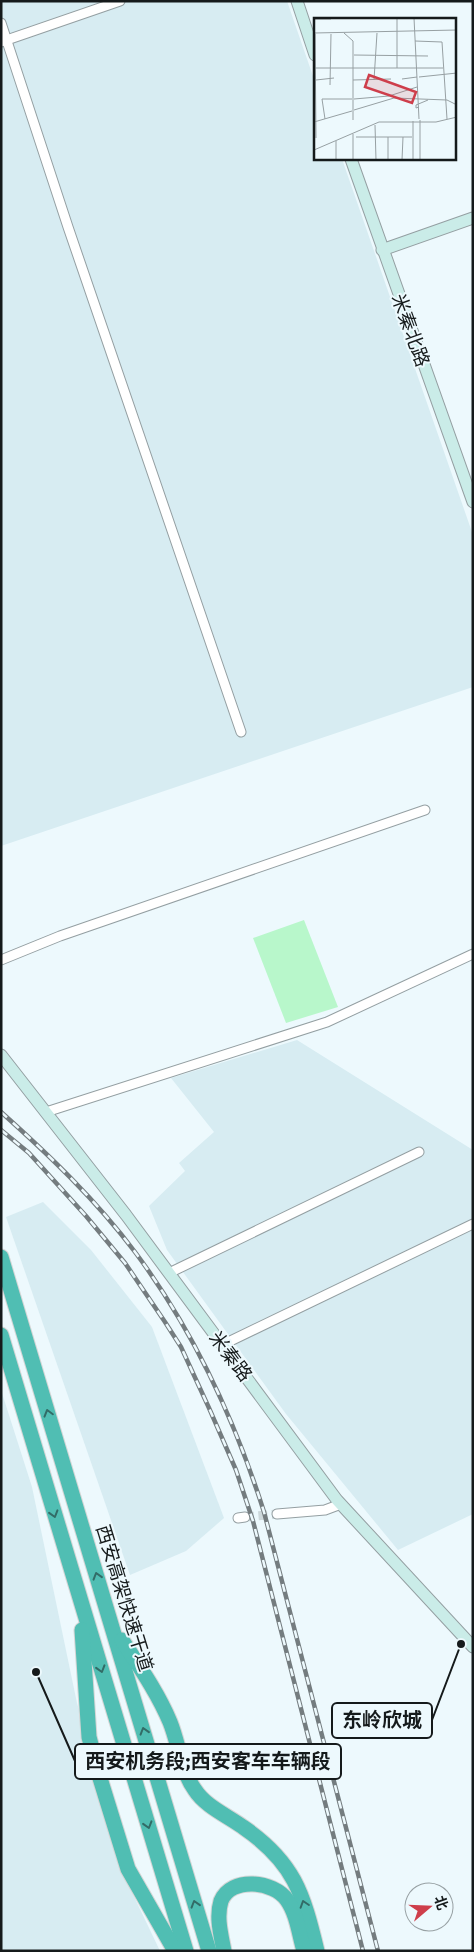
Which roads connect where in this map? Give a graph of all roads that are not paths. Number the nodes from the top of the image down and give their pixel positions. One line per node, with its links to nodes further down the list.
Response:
1 (120, 1): 4 (street)
2 (297, 1): 5 (street)
3 (1, 23): 4 (street)
4 (4, 41): 10 (street)
5 (314, 52)
6 (351, 160): 8 (street, 米秦北路)
7 (473, 218): 8 (street)
8 (382, 250): 9 (street, 米秦北路)
9 (473, 502)
10 (241, 732)
11 (425, 810): 13 (street)
12 (473, 954): 15 (street)
13 (1, 960)
14 (1, 1055): 15 (street, 米秦路)
15 (46, 1112): 19 (street, 米秦路)
16 (419, 1152): 19 (street)
17 (473, 1224): 21 (street)
18 (1, 1257): 25 (highway, 西安高架快速干道, one-way to 18)
19 (169, 1273): 21 (street, 米秦路)
20 (1, 1335): 24 (highway, one-way to 24)
21 (222, 1345): 22 (street, 米秦路)
22 (341, 1504): 23 (street); 26 (street, 米秦路)
23 (277, 1514)
24 (78, 1592): 27 (highway); 28 (highway, one-way to 28)
25 (112, 1624): 29 (highway, 西安高架快速干道, one-way to 25); 32 (highway, one-way to 25)
26 (473, 1647)
27 (175, 1951)
28 (186, 1951)
29 (209, 1951)
30 (224, 1951): 31 (highway)
31 (304, 1951)
32 (317, 1951)

